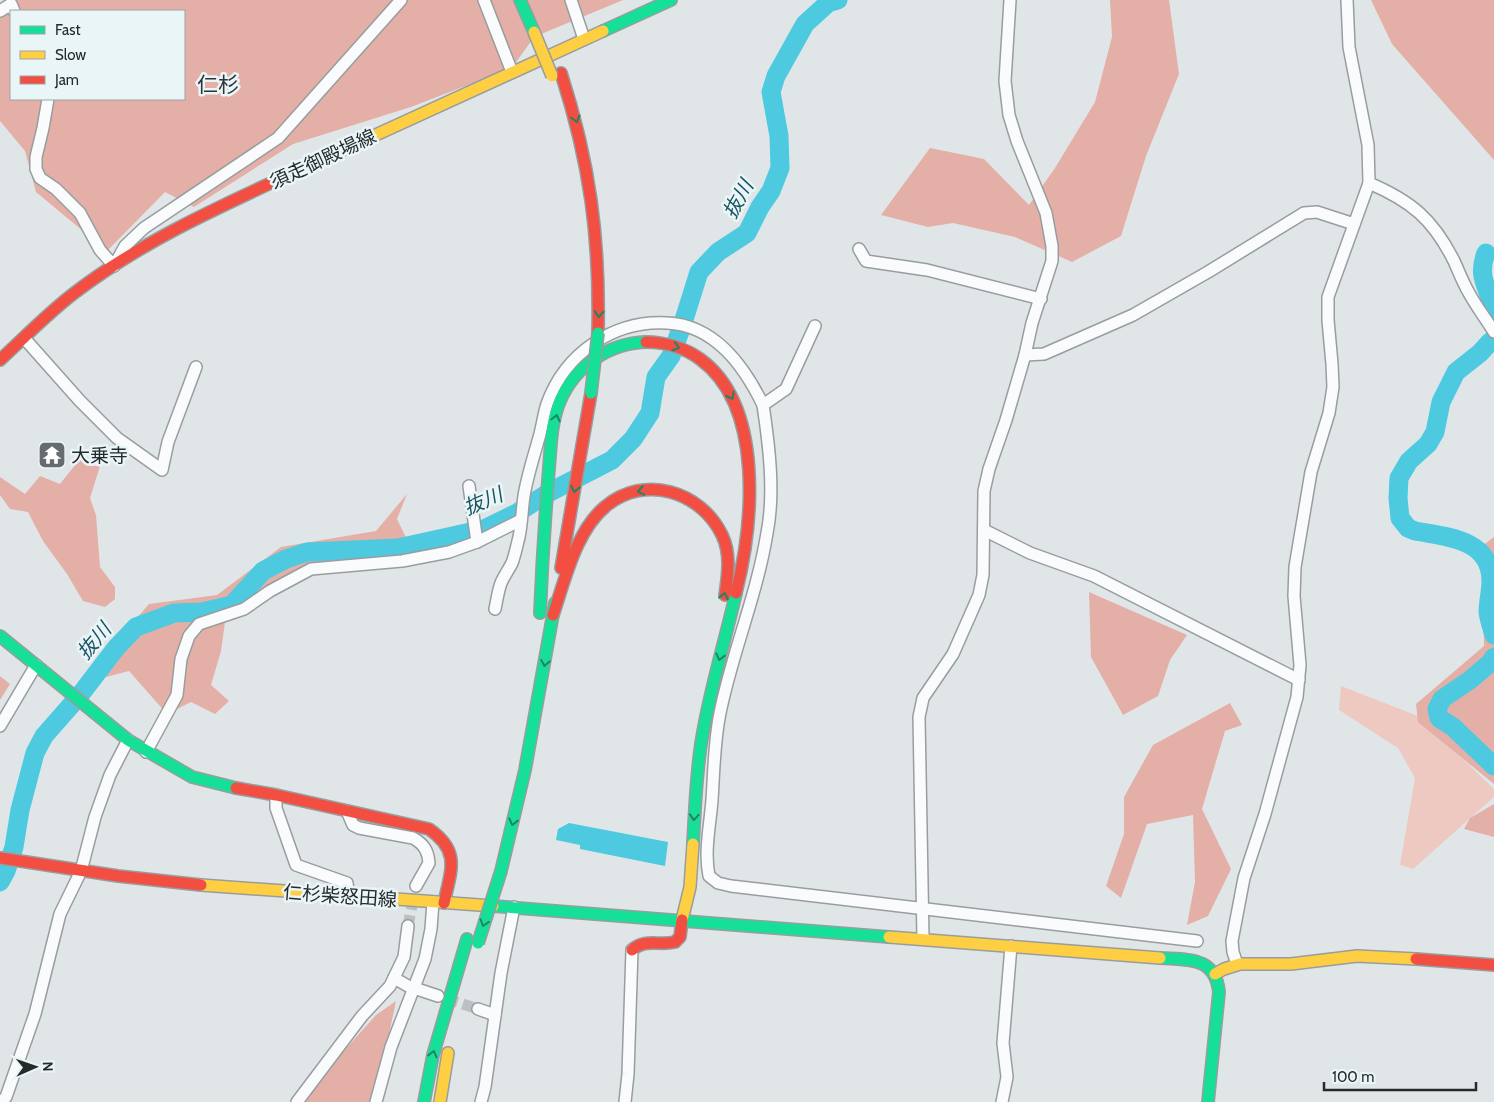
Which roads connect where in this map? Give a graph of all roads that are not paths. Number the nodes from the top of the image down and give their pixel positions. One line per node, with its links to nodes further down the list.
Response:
1 (401, 0): 18 (street)
2 (484, 0): 13 (street)
3 (520, 0): 11 (main road)
4 (532, 0): 11 (main road)
5 (571, 0): 12 (street)
6 (672, 0): 12 (main road, 須走御殿場線)
7 (1010, 0): 19 (street)
8 (1347, 0): 15 (street)
9 (14, 10): 10 (street)
10 (0, 11)
11 (539, 30): 29 (main road)
12 (584, 39): 13 (main road, 須走御殿場線)
13 (512, 72): 18 (main road, 須走御殿場線)
14 (48, 100): 18 (street)
15 (1369, 183): 16 (street); 21 (street)
16 (1354, 224): 23 (street); 36 (street)
17 (859, 249): 19 (street)
18 (114, 266): 22 (main road, 須走御殿場線)
19 (1041, 299): 23 (street)
20 (815, 326): 26 (street)
21 (1494, 332)
22 (24, 338): 24 (main road, 須走御殿場線); 25 (street)
23 (1025, 355): 30 (street)
24 (0, 360)
25 (196, 366)
26 (762, 405): 28 (street); 54 (street)
27 (469, 486): 31 (street)
28 (521, 520): 31 (street); 32 (street)
29 (563, 528): 33 (main road); 55 (main road, one-way to 55)
30 (984, 530): 36 (street); 54 (street)
31 (476, 539): 41 (street)
32 (495, 609)
33 (553, 615): 37 (main road, one-way to 33); 47 (main road, one-way to 47)
34 (0, 636): 35 (main road)
35 (36, 665): 39 (street); 40 (main road)
36 (1299, 680): 61 (street)
37 (701, 685)
38 (693, 725): 44 (main road)
39 (0, 726)
40 (128, 740): 41 (main road); 48 (street)
41 (146, 752): 43 (main road)
42 (515, 760): 47 (main road)
43 (276, 795): 45 (main road); 51 (street)
44 (683, 809)
45 (347, 812): 49 (street); 52 (main road)
46 (0, 858): 48 (main road, 仁杉柴怒田線)
47 (496, 869): 73 (main road, one-way to 47, bridge)
48 (81, 872): 51 (main road, 仁杉柴怒田線); 70 (street)
49 (416, 886)
50 (678, 888): 55 (main road)
51 (350, 897): 52 (main road, 仁杉柴怒田線)
52 (438, 902): 53 (main road, 仁杉柴怒田線); 65 (street)
53 (514, 907): 55 (main road, 仁杉柴怒田線); 68 (street)
54 (923, 910): 57 (street); 58 (street)
55 (682, 920): 57 (main road, 仁杉柴怒田線); 60 (main road)
56 (408, 926): 64 (street)
57 (923, 938): 59 (main road, 仁杉柴怒田線)
58 (1197, 941)
59 (1011, 946): 63 (main road, 仁杉柴怒田線); 77 (street)
60 (632, 950): 76 (street)
61 (1237, 964): 62 (main road); 63 (main road)
62 (1494, 965)
63 (1215, 974): 78 (main road)
64 (394, 978): 65 (street); 71 (street)
65 (414, 988): 66 (street); 72 (street)
66 (438, 996)
67 (478, 1009): 68 (street)
68 (495, 1015): 75 (street)
69 (450, 1044): 74 (main road)
70 (1, 1102)
71 (297, 1102)
72 (376, 1102)
73 (424, 1102)
74 (440, 1102)
75 (481, 1102)
76 (625, 1102)
77 (1002, 1102)
78 (1208, 1102)

